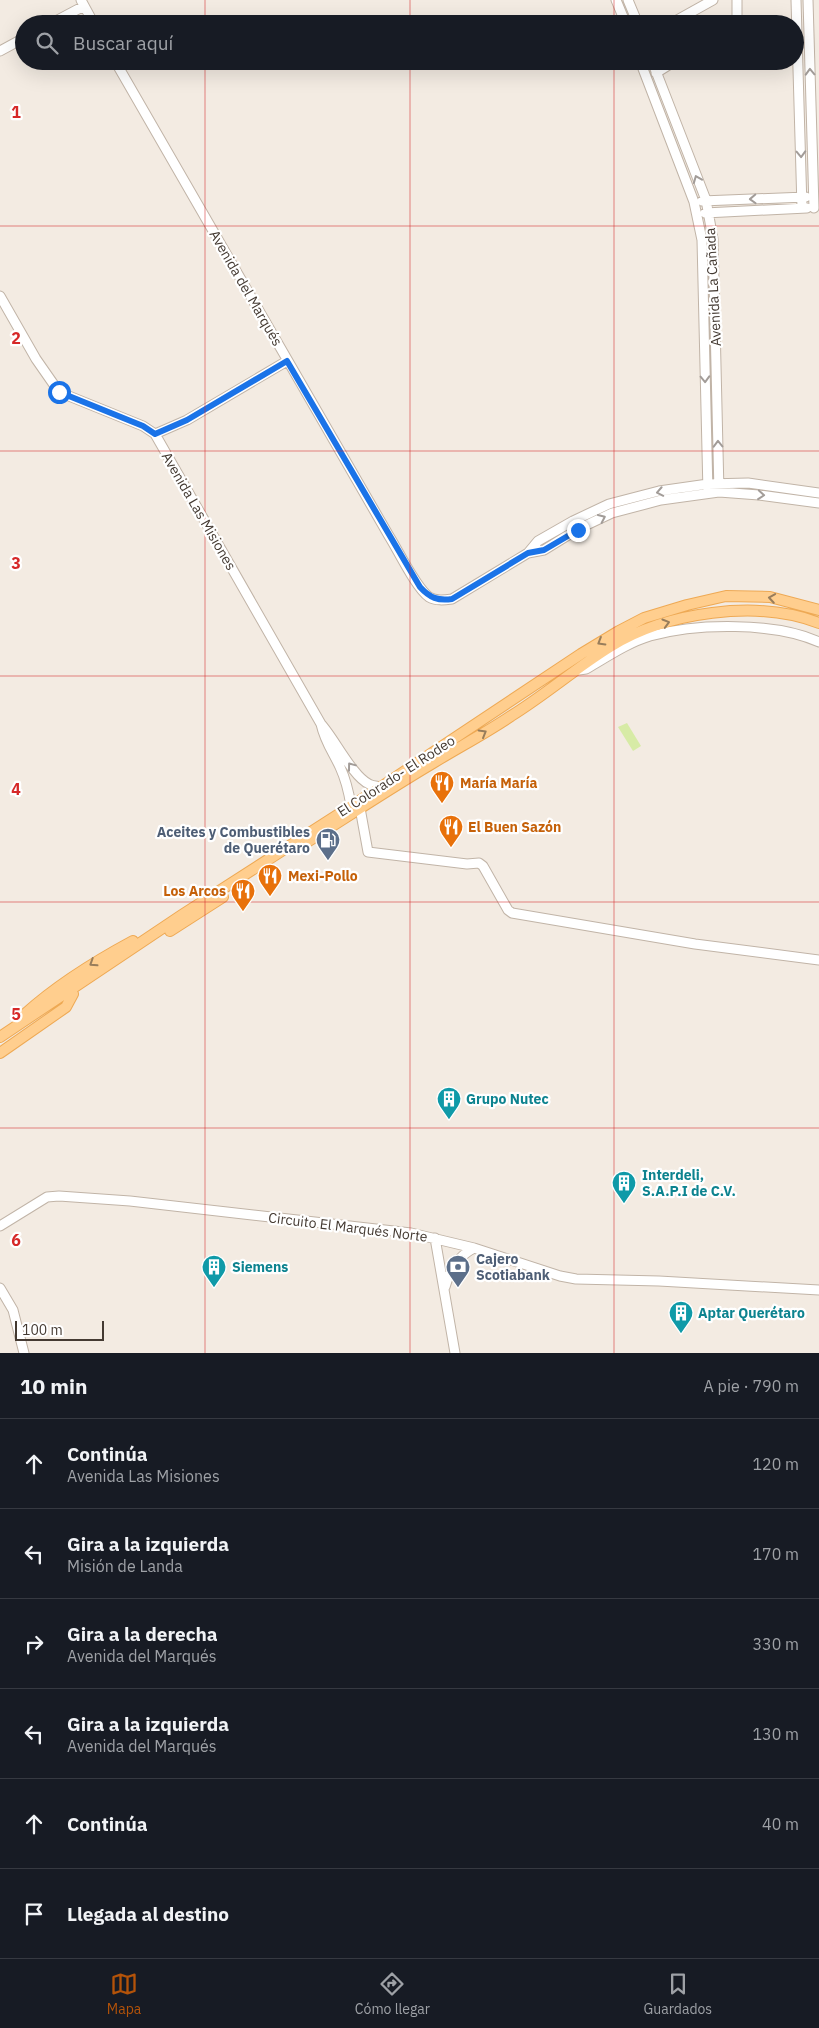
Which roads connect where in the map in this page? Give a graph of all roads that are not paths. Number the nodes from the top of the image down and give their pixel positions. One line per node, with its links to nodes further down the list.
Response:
1 (616, 0): 10 (street)
2 (628, 0): 11 (street)
3 (713, 0): 12 (street)
4 (737, 0): 13 (street)
5 (796, 0): 14 (street)
6 (808, 0): 26 (street, one-way to 6)
7 (82, 3): 8 (street); 9 (street)
8 (64, 15)
9 (89, 15)
10 (622, 15)
11 (634, 15)
12 (686, 15)
13 (737, 15)
14 (796, 15)
15 (15, 43): 16 (street)
16 (0, 51)
17 (120, 70): 40 (street, Avenida del Marqués)
18 (643, 70): 24 (street)
19 (655, 70): 22 (street, Avenida La Cañada)
20 (661, 70): 22 (street)
21 (798, 70): 25 (street)
22 (656, 73): 23 (street, Avenida La Cañada)
23 (673, 118): 24 (street); 27 (street, Avenida La Cañada)
24 (663, 122): 28 (street)
25 (800, 132): 26 (street); 29 (street, one-way to 29)
26 (811, 132): 30 (street)
27 (687, 152): 28 (street); 31 (street, Avenida La Cañada, one-way to 27)
28 (676, 156): 32 (street)
29 (802, 197): 30 (street); 31 (street, one-way to 31); 33 (street)
30 (816, 197): 34 (street)
31 (706, 200): 32 (street); 35 (street, Avenida La Cañada)
32 (694, 202): 36 (street)
33 (802, 208): 34 (street); 35 (street)
34 (816, 208)
35 (708, 213): 36 (street); 38 (street, Avenida La Cañada)
36 (697, 215): 37 (street)
37 (702, 264): 38 (street); 42 (street, one-way to 42)
38 (714, 264): 43 (street, Avenida La Cañada, one-way to 38)
39 (0, 296): 41 (street)
40 (287, 361): 41 (street); 49 (street, Avenida del Marqués)
41 (155, 434): 54 (street, Avenida Las Misiones)
42 (708, 488): 43 (street, Avenida del Marqués); 47 (street, Avenida del Marqués)
43 (719, 488): 44 (street); 46 (street, one-way to 46)
44 (794, 488): 45 (street); 46 (street)
45 (819, 493)
46 (792, 498): 48 (street)
47 (641, 501): 49 (street, Avenida del Marqués, one-way to 47); 49 (street, Avenida del Marqués)
48 (819, 503)
49 (528, 553)
50 (819, 610): 55 (main road, El Colorado- El Rodeo, one-way to 55)
51 (819, 623): 53 (main road, El Colorado- El Rodeo, one-way to 51)
52 (819, 642): 53 (street)
53 (576, 670): 56 (main road, El Colorado- El Rodeo, one-way to 53)
54 (321, 724): 55 (street, Avenida Las Misiones, one-way to 54); 56 (street, Avenida Las Misiones)
55 (380, 787): 56 (main road, El Colorado- El Rodeo)
56 (356, 807): 57 (street, Avenida Las Misiones); 58 (main road, El Colorado- El Rodeo); 59 (main road, El Colorado- El Rodeo, one-way to 59)
57 (819, 960)
58 (73, 994): 60 (main road, El Colorado- El Rodeo); 61 (main road)
59 (0, 1037)
60 (0, 1043)
61 (0, 1053)
62 (0, 1226): 63 (street, Circuito El Marqués Norte)
63 (435, 1238): 64 (street, Circuito El Marqués Norte); 66 (street)
64 (474, 1248): 66 (street); 67 (street, Circuito El Marqués Norte)
65 (0, 1288): 68 (street)
66 (444, 1290): 69 (street)
67 (819, 1290)
68 (24, 1353)
69 (455, 1353)

